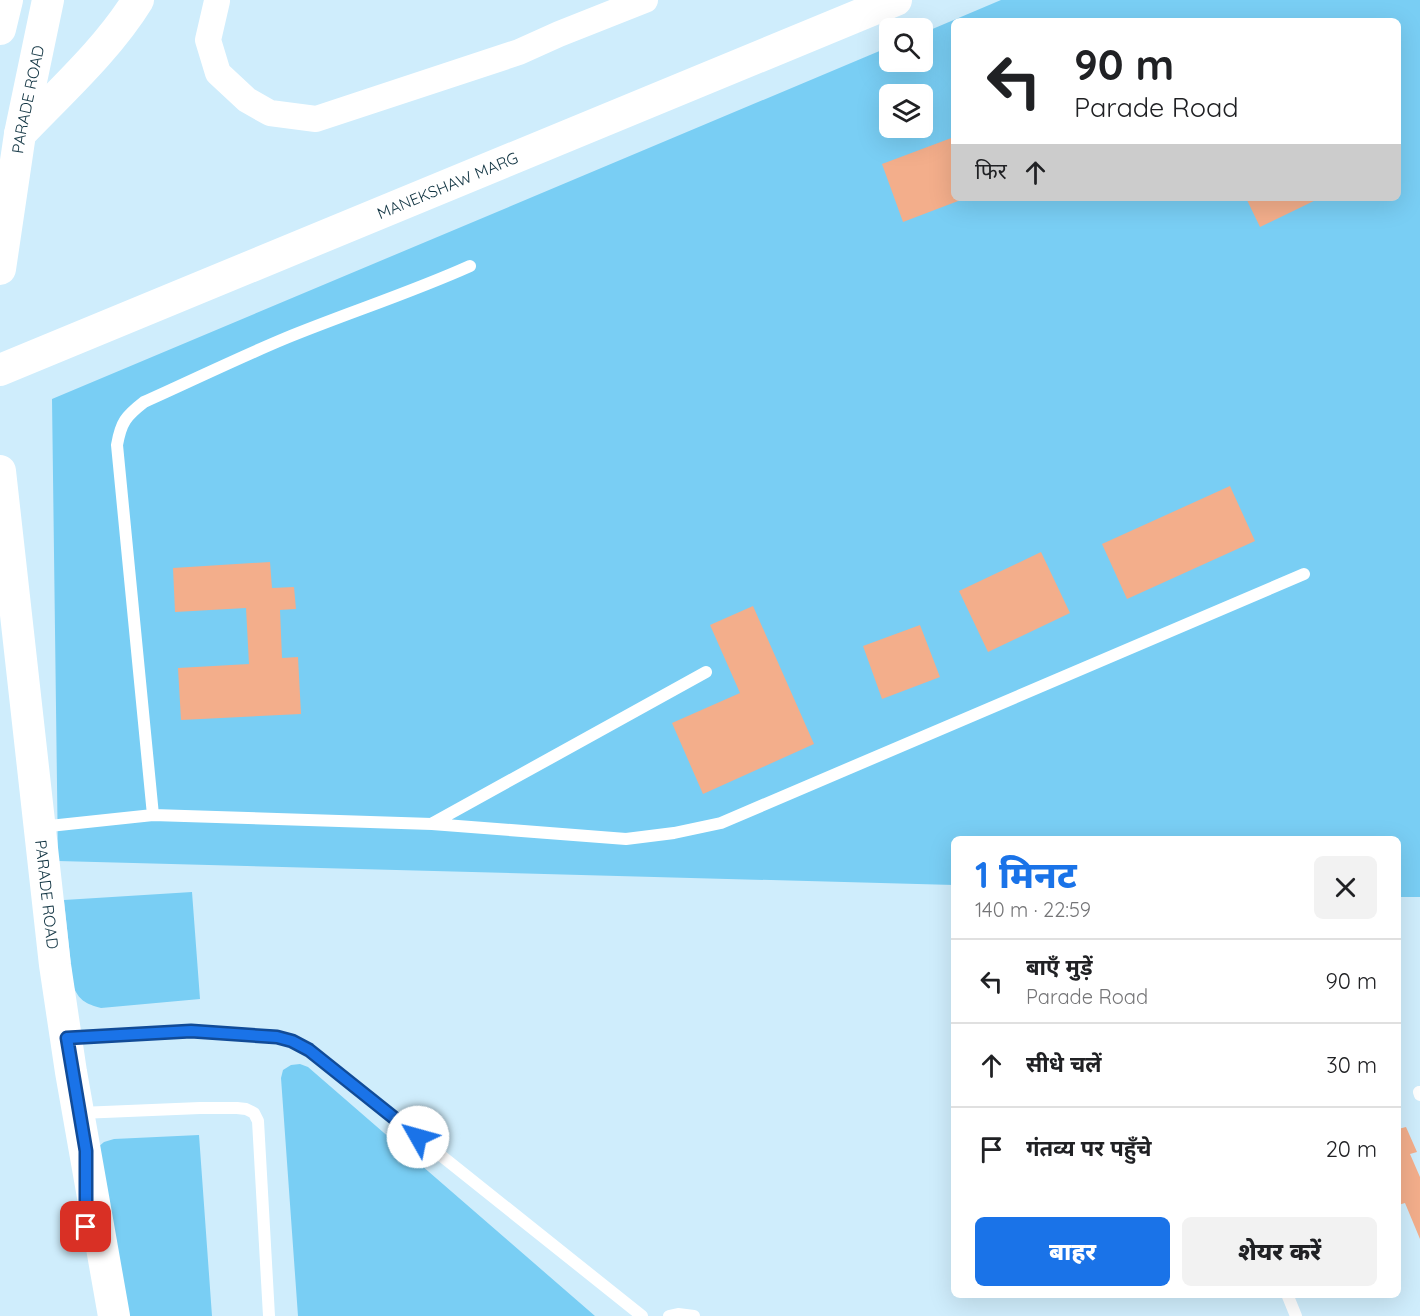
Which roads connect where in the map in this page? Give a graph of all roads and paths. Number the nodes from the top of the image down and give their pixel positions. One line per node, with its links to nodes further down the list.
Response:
1 (7, 0): 7 (street)
2 (48, 0): 8 (street, PARADE ROAD)
3 (138, 0): 8 (street)
4 (645, 0): 6 (street)
5 (896, 0): 11 (street, MANEKSHAW MARG)
6 (217, 1)
7 (0, 29)
8 (20, 134): 10 (street, PARADE ROAD)
9 (470, 266): 15 (lane)
10 (0, 269)
11 (0, 370)
12 (0, 471): 17 (street, PARADE ROAD)
13 (1304, 574): 16 (lane)
14 (706, 672): 16 (lane)
15 (153, 815): 16 (lane); 17 (lane)
16 (432, 824)
17 (39, 827): 18 (street, PARADE ROAD)
18 (67, 1038): 19 (street, PARADE ROAD); 25 (lane)
19 (79, 1113): 20 (street, PARADE ROAD); 24 (lane)
20 (86, 1151): 22 (street); 23 (street, PARADE ROAD)
21 (1289, 1298): 28 (lane)
22 (92, 1316)
23 (114, 1316)
24 (269, 1316)
25 (642, 1316)
26 (669, 1316): 27 (lane)
27 (694, 1316)
28 (1296, 1316)

